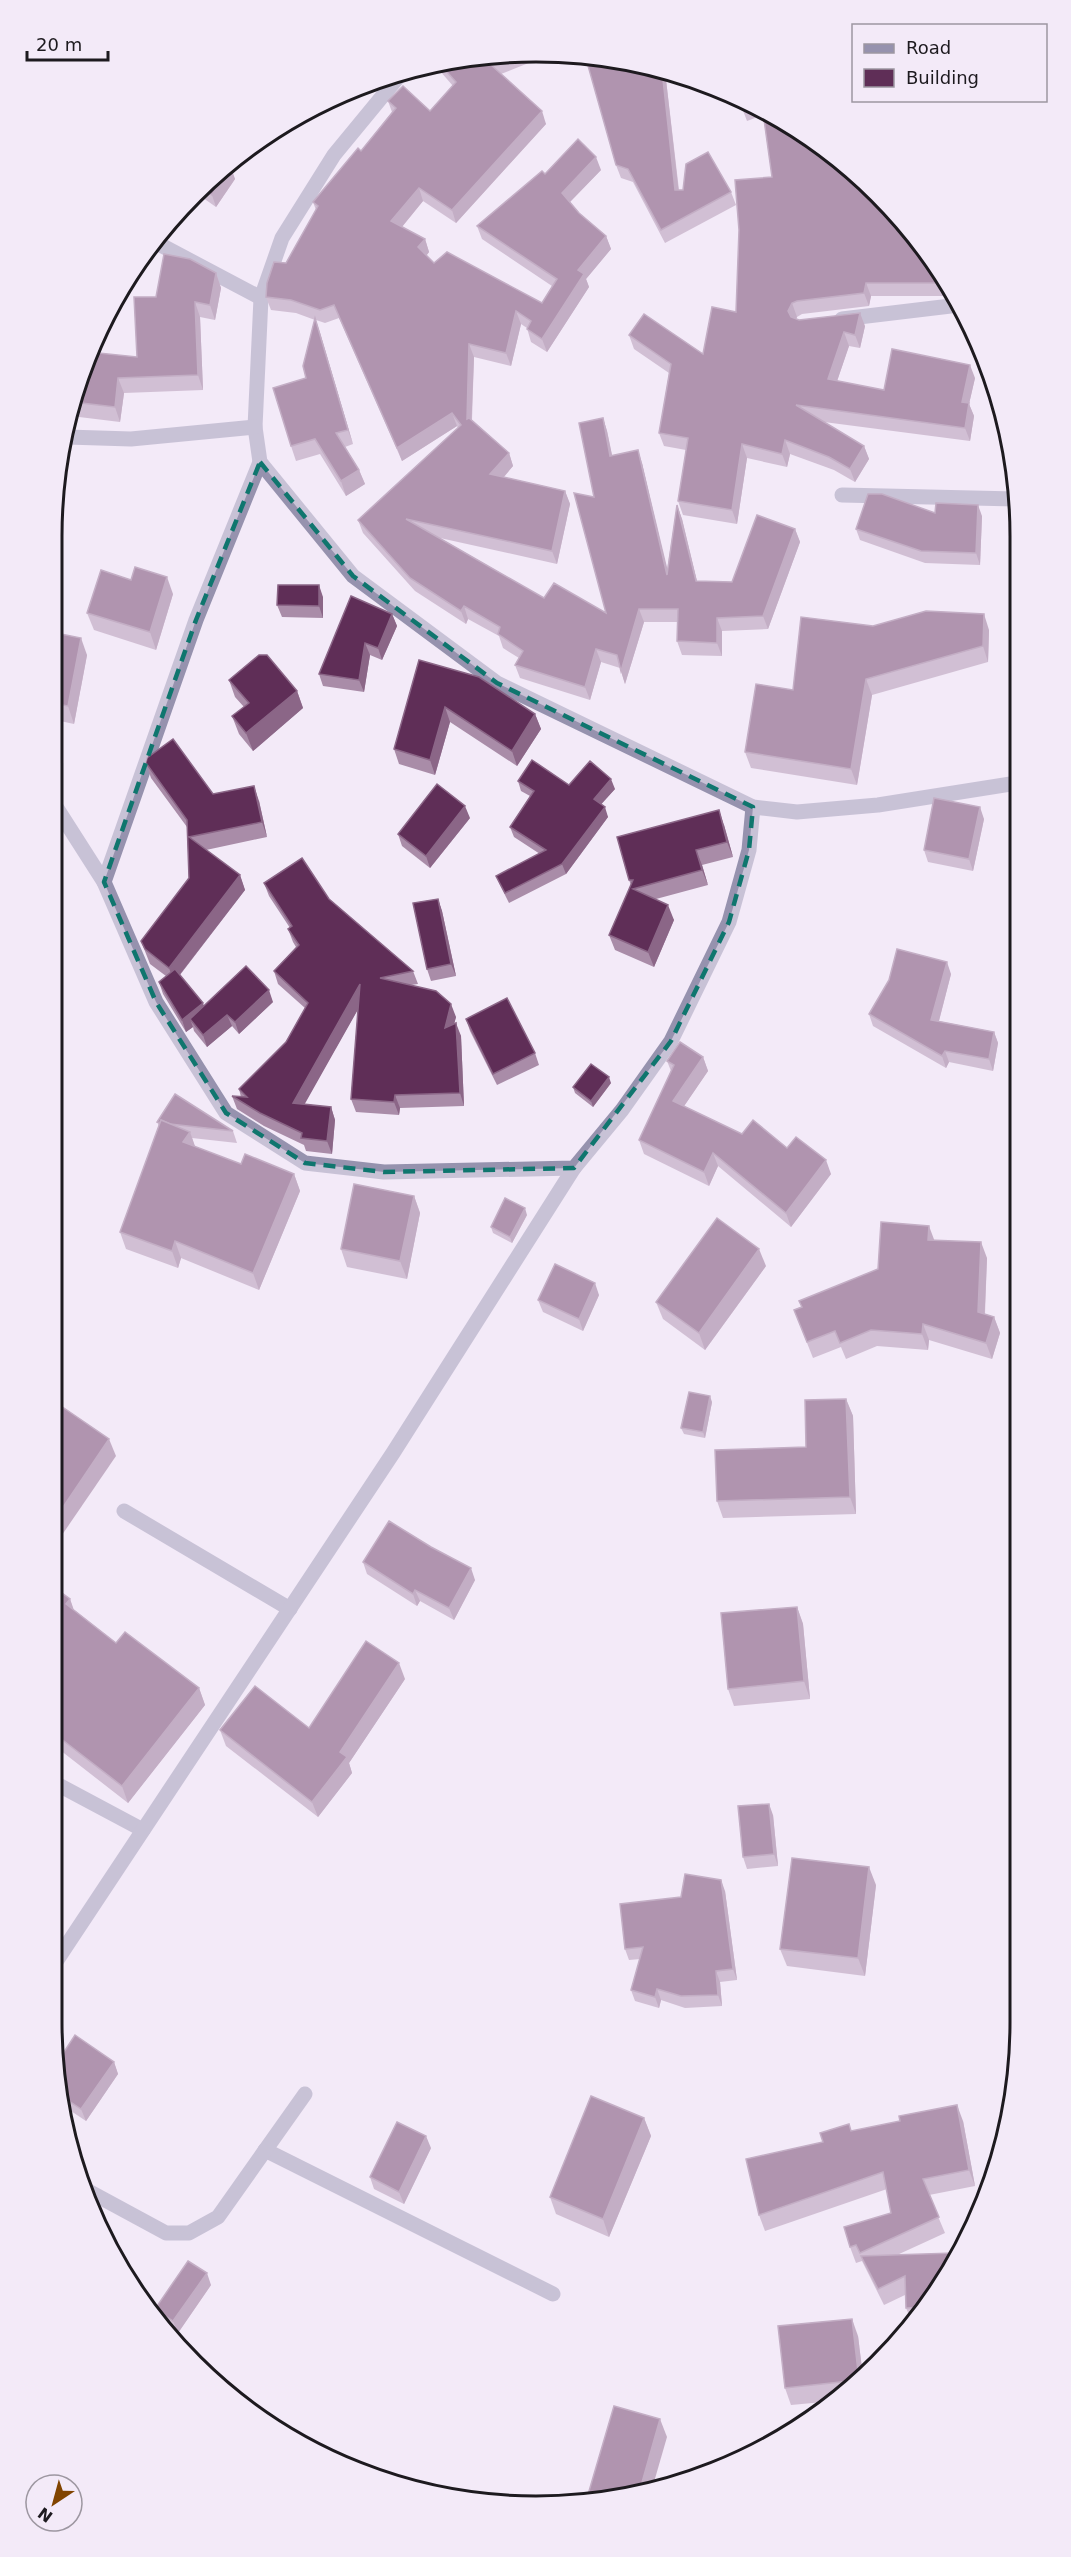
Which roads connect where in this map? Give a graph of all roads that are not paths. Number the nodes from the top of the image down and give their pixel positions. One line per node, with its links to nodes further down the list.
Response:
1 (392, 84): 3 (street)
2 (160, 246): 3 (street)
3 (261, 298): 6 (street)
4 (950, 306): 5 (street)
5 (825, 321)
6 (255, 427): 7 (street); 8 (street)
7 (72, 437)
8 (260, 462): 12 (street); 14 (street)
9 (842, 495): 10 (street)
10 (1007, 499)
11 (1010, 784): 12 (street)
12 (753, 807): 15 (street)
13 (62, 819): 14 (street)
14 (104, 882): 15 (street)
15 (574, 1168): 17 (street)
16 (124, 1511): 17 (street)
17 (290, 1609): 19 (street)
18 (62, 1787): 19 (street)
19 (143, 1830): 20 (street)
20 (62, 1953)
21 (305, 2094): 22 (street)
22 (265, 2150): 23 (street); 24 (street)
23 (95, 2194)
24 (553, 2294)

